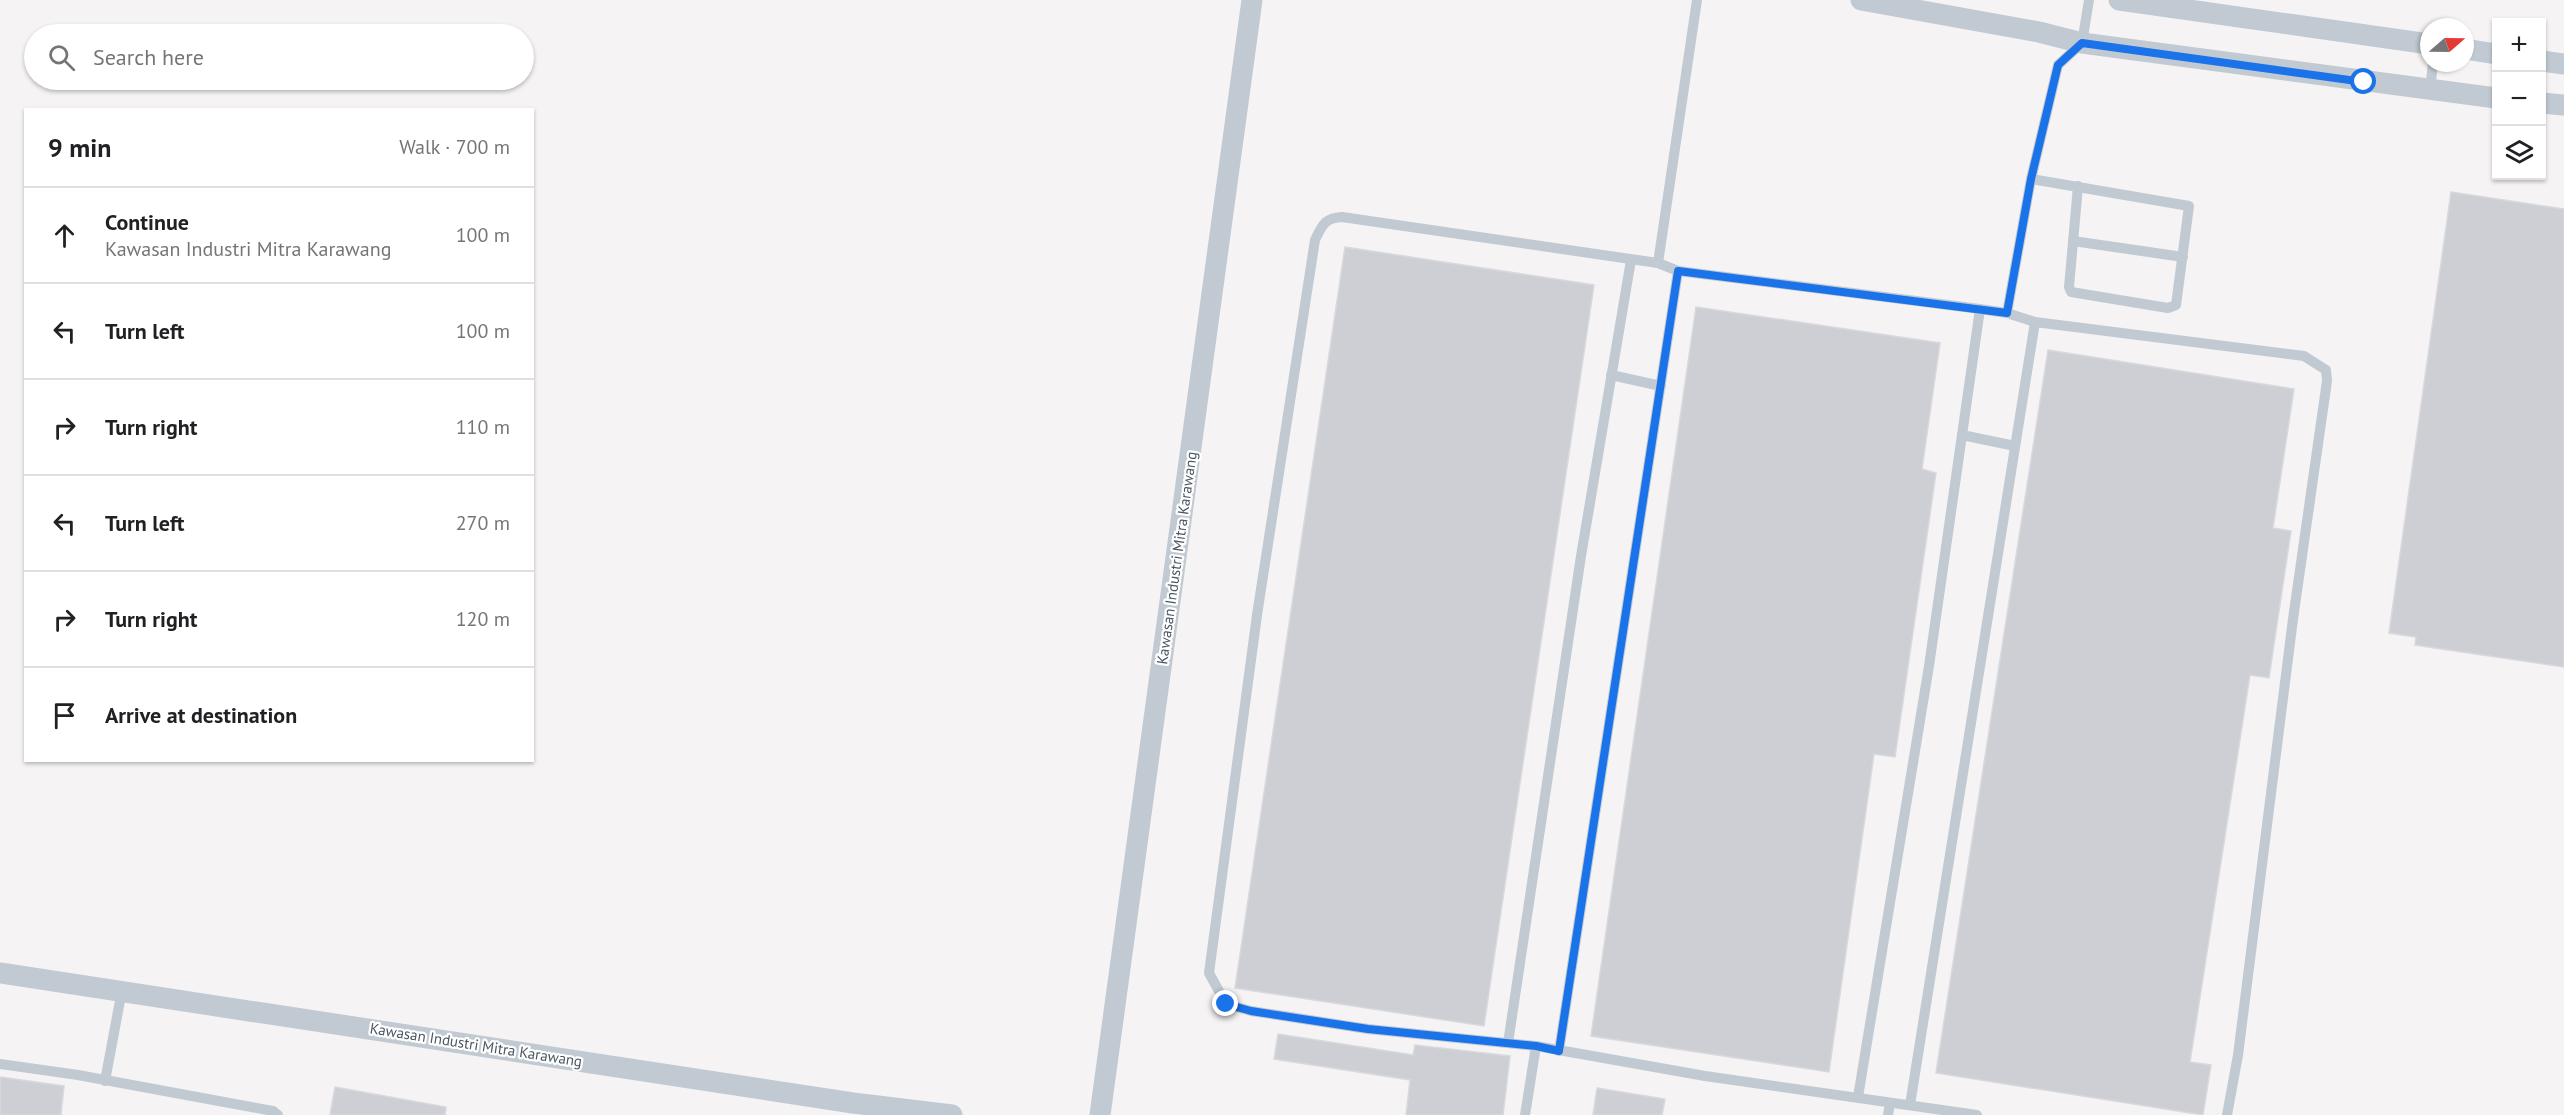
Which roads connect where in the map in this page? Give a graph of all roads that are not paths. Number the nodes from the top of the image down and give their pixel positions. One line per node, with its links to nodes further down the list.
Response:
1 (1252, 0): 43 (street, Kawasan Industri Mitra Karawang)
2 (1697, 0): 22 (lane)
3 (1861, 0): 6 (street)
4 (2089, 0): 6 (lane)
5 (2119, 0): 7 (street)
6 (2082, 43): 13 (street); 17 (lane)
7 (2420, 43)
8 (2474, 50): 9 (street)
9 (2492, 53)
10 (2546, 62): 11 (street)
11 (2564, 64)
12 (2432, 72): 13 (lane)
13 (2430, 90): 14 (street)
14 (2492, 98)
15 (2546, 103): 16 (street)
16 (2564, 105)
17 (2031, 179): 18 (lane); 25 (lane)
18 (2078, 186): 19 (lane); 20 (lane)
19 (2073, 241): 20 (lane); 20 (lane)
20 (2183, 257)
21 (1630, 260): 22 (lane); 27 (lane); 33 (lane)
22 (1658, 263): 23 (lane)
23 (1678, 271): 24 (lane); 28 (lane)
24 (1980, 309): 25 (lane); 29 (lane)
25 (2007, 313): 26 (lane)
26 (2035, 322): 30 (lane); 47 (lane)
27 (1611, 375): 28 (lane); 33 (lane)
28 (1661, 386): 35 (lane)
29 (1962, 435): 30 (lane); 38 (lane)
30 (2015, 446): 40 (lane)
31 (0, 973): 32 (street, Kawasan Industri Mitra Karawang)
32 (122, 990): 37 (lane); 42 (street, Kawasan Industri Mitra Karawang)
33 (1508, 1043): 34 (lane)
34 (1536, 1046): 35 (lane); 44 (lane)
35 (1559, 1051): 38 (lane)
36 (0, 1064): 37 (lane)
37 (105, 1081): 41 (lane)
38 (1858, 1097): 39 (lane)
39 (1890, 1102): 40 (lane); 45 (lane)
40 (1910, 1105): 46 (lane)
41 (278, 1115)
42 (952, 1115)
43 (1100, 1115)
44 (1525, 1115)
45 (1888, 1115)
46 (1977, 1115)
47 (2227, 1115)

